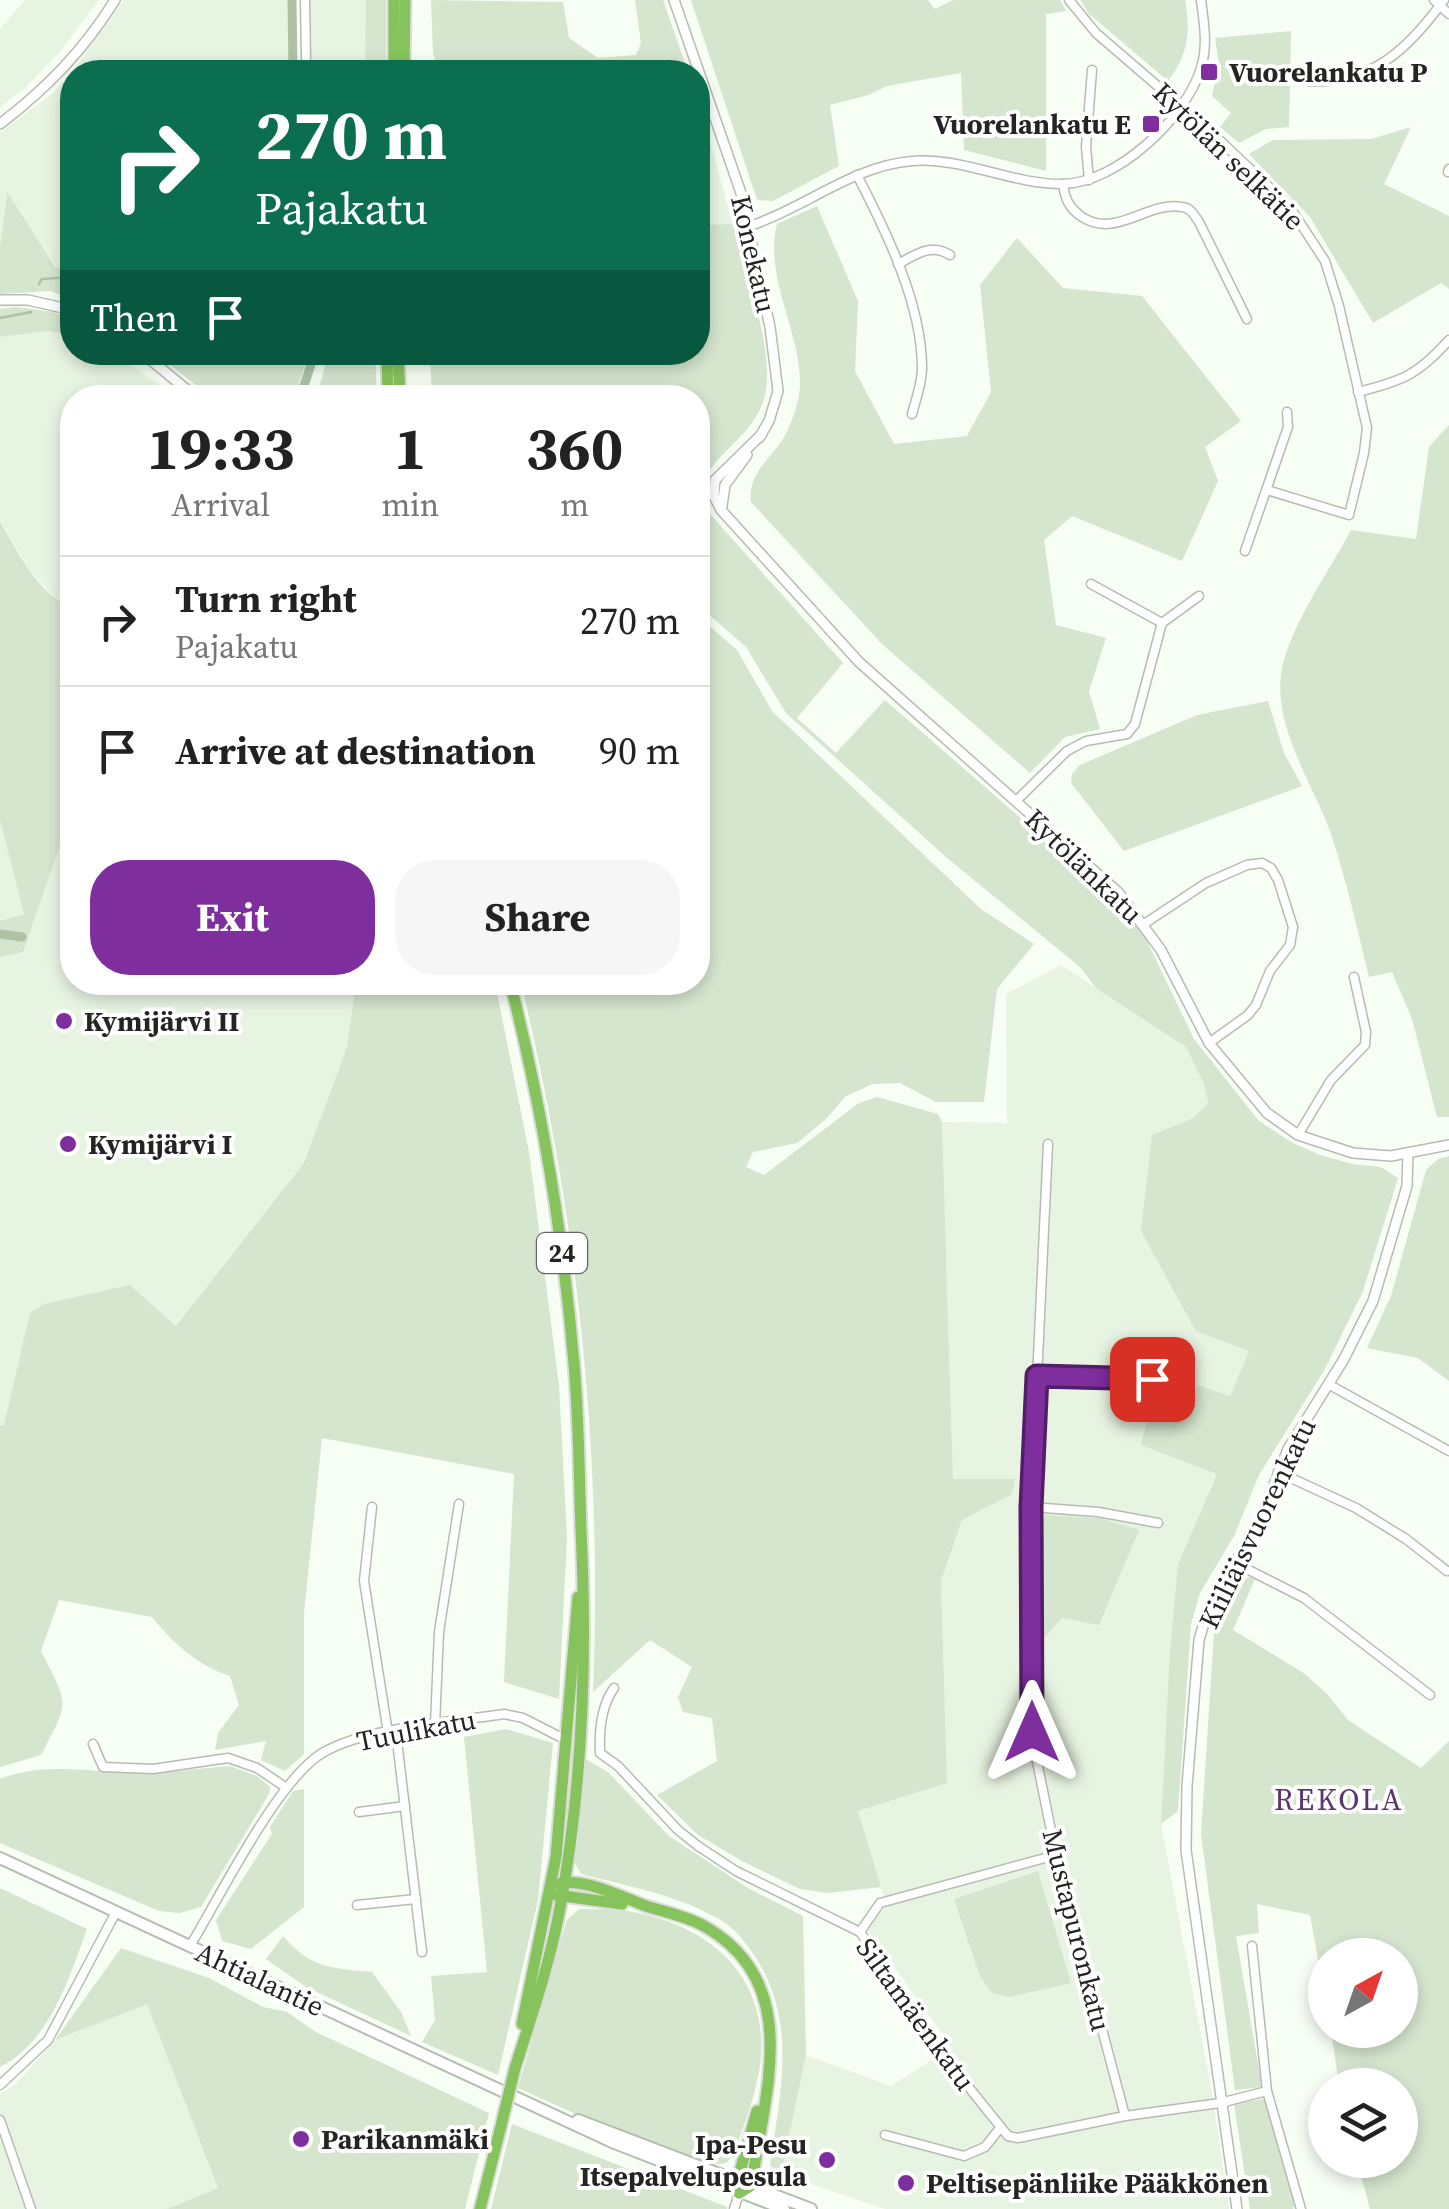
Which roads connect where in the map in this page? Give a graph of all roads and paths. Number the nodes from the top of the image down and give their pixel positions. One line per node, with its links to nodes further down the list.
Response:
1 (116, 0): 11 (street)
2 (305, 0): 10 (street)
3 (394, 0): 12 (highway)
4 (405, 0): 13 (highway)
5 (674, 0): 14 (street, Konekatu)
6 (1069, 0): 18 (street, Kytölän selkätie)
7 (1201, 0): 18 (street)
8 (1439, 2): 9 (street); 17 (street)
9 (1449, 14)
10 (306, 58)
11 (71, 60)
12 (394, 60)
13 (404, 60)
14 (694, 60)
15 (1092, 70): 22 (street)
16 (60, 73): 20 (street)
17 (1308, 81)
18 (1182, 106): 22 (street); 33 (street, Kytölän selkätie)
19 (710, 109): 24 (street, Konekatu)
20 (0, 124)
21 (856, 175): 23 (street); 24 (street); 26 (street)
22 (1089, 180): 23 (street)
23 (1063, 184): 29 (street)
24 (750, 226): 36 (street, Konekatu)
25 (950, 255): 26 (street)
26 (898, 264): 35 (street)
27 (0, 300): 28 (street)
28 (60, 307)
29 (1247, 318)
30 (1449, 340): 33 (street)
31 (157, 365): 32 (street)
32 (181, 385)
33 (1358, 392): 37 (street, Kytölän selkätie)
34 (1287, 412): 37 (street)
35 (912, 414)
36 (729, 469): 42 (street, Kytölänkatu)
37 (1267, 490): 38 (street)
38 (1245, 552)
39 (1092, 584): 41 (street)
40 (1199, 596): 41 (street)
41 (1162, 623): 42 (street)
42 (1016, 801): 43 (street, Kytölänkatu)
43 (1144, 924): 46 (street, Kytölänkatu); 46 (street)
44 (1354, 977): 47 (street)
45 (513, 995): 60 (highway, 24)
46 (1209, 1043): 47 (street, Kytölänkatu)
47 (1298, 1135): 50 (street, Kytölänkatu)
48 (1048, 1144): 51 (street, Mustapuronkatu)
49 (1447, 1146): 50 (street, Kytölänkatu)
50 (1408, 1153): 52 (street, Kiiliäisvuorenkatu)
51 (1037, 1376): 53 (street); 58 (street, Mustapuronkatu)
52 (1328, 1384): 54 (street); 55 (street, Kiiliäisvuorenkatu)
53 (1186, 1390)
54 (1449, 1451)
55 (1278, 1472): 61 (street, Kiiliäisvuorenkatu); 62 (street)
56 (459, 1504): 65 (street)
57 (372, 1507): 66 (street)
58 (1031, 1507): 59 (street); 72 (street, Mustapuronkatu)
59 (1158, 1523)
60 (581, 1528): 74 (highway, 24); 75 (highway, 24)
61 (1236, 1563): 64 (street); 86 (street, Kiiliäisvuorenkatu)
62 (1447, 1571)
63 (614, 1688): 80 (street, Siltamäenkatu)
64 (1430, 1695)
65 (435, 1724): 66 (street, Tuulikatu); 67 (street, Tuulikatu)
66 (392, 1732): 69 (street, Tuulikatu); 70 (street)
67 (562, 1738)
68 (93, 1744): 69 (street)
69 (285, 1788): 81 (street, Tuulikatu)
70 (405, 1806): 71 (street); 76 (street)
71 (359, 1812)
72 (1056, 1855): 80 (street); 87 (street, Mustapuronkatu)
73 (0, 1858): 78 (main road, Ahtialantie)
74 (564, 1882): 75 (highway); 79 (highway)
75 (556, 1893): 79 (highway); 93 (highway, 24, bridge)
76 (416, 1899): 77 (street); 83 (street)
77 (357, 1905)
78 (116, 1912): 81 (main road, Ahtialantie); 84 (street)
79 (666, 1912): 91 (highway)
80 (860, 1932): 89 (street, Siltamäenkatu)
81 (190, 1946): 91 (main road, Ahtialantie)
82 (1252, 1946): 85 (street)
83 (422, 1952)
84 (0, 2085)
85 (1267, 2091): 86 (street); 98 (street)
86 (1220, 2103): 87 (street); 97 (street, Kiiliäisvuorenkatu)
87 (1125, 2116): 89 (street)
88 (0, 2120): 92 (street)
89 (1000, 2128): 90 (street)
90 (885, 2135)
91 (742, 2187): 94 (street); 95 (main road, Ahtialantie); 96 (main road, Ahtialantie)
92 (32, 2209)
93 (480, 2209)
94 (734, 2209)
95 (784, 2209)
96 (811, 2209)
97 (1236, 2209)
98 (1301, 2209)

